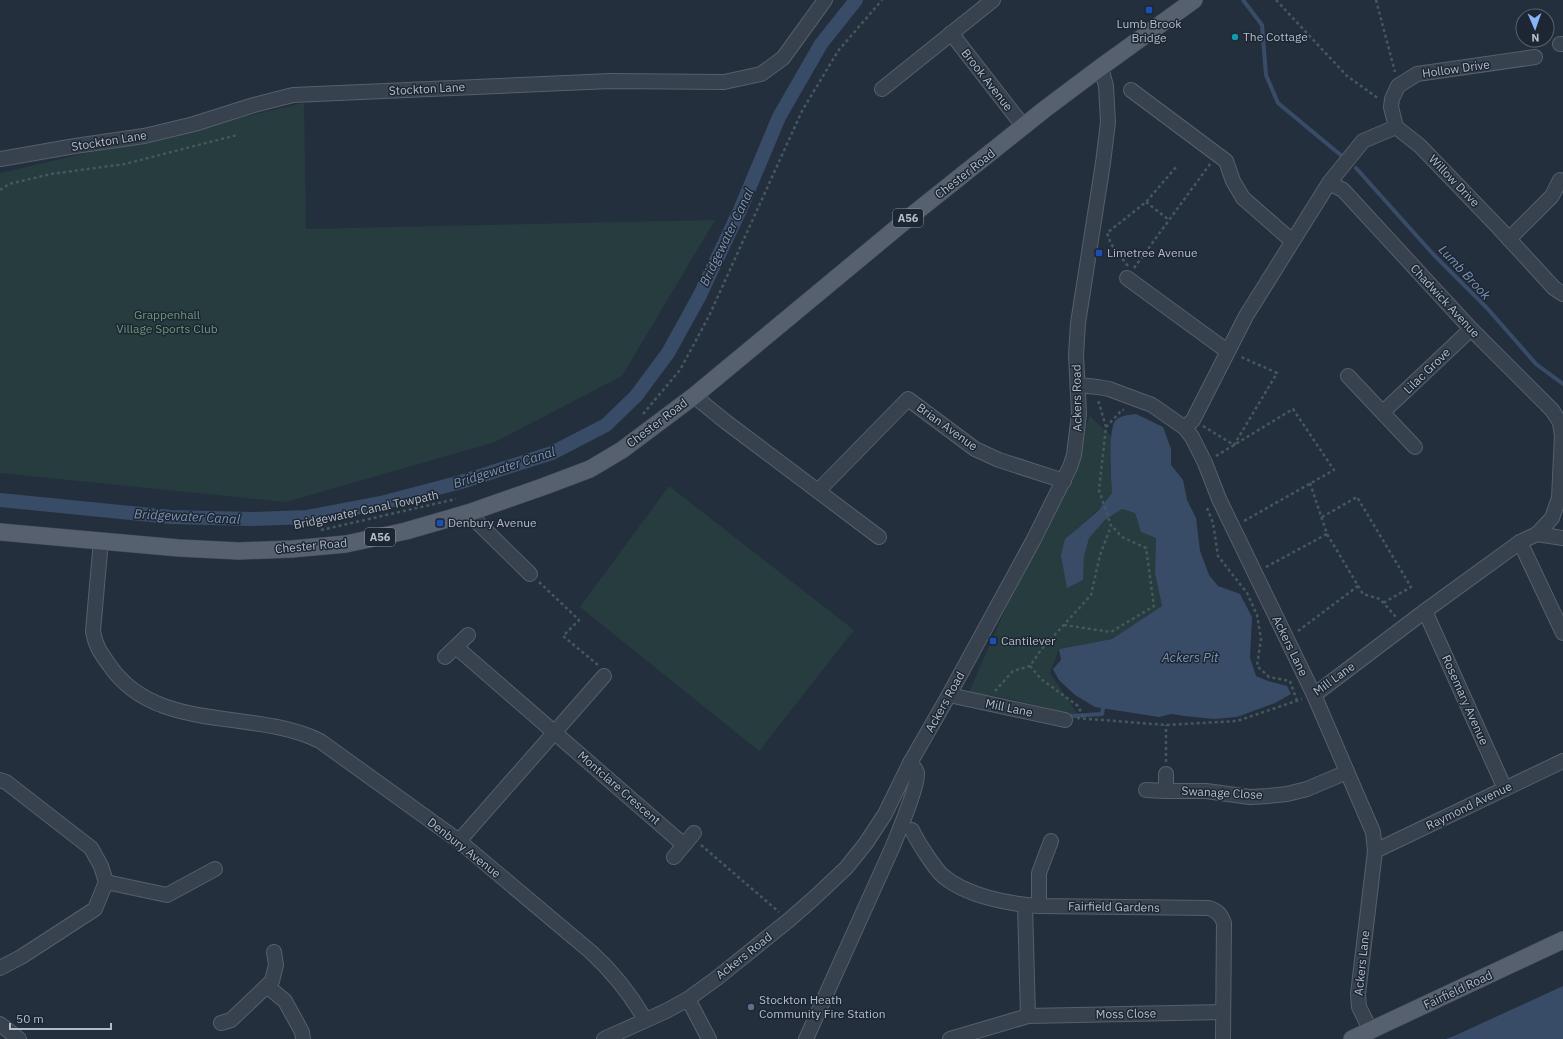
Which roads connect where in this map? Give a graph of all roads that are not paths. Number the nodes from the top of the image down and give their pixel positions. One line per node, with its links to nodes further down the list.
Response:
1 (825, 0): 11 (street, Stockton Lane)
2 (993, 0): 4 (street)
3 (1194, 0): 6 (main road, Chester Road / A56)
4 (951, 33): 7 (street); 9 (street, Brook Avenue)
5 (1535, 57): 10 (street, Hollow Drive)
6 (1101, 67): 9 (main road, Chester Road / A56); 21 (street, Ackers Road)
7 (882, 89)
8 (1131, 90): 15 (street)
9 (1024, 127): 22 (main road, Chester Road / A56)
10 (1396, 127): 13 (street); 14 (street, Willow Drive)
11 (0, 158)
12 (1560, 180): 14 (street)
13 (1329, 183): 15 (street); 18 (street, Chadwick Avenue)
14 (1509, 239): 17 (street, Willow Drive)
15 (1292, 241): 19 (street)
16 (1127, 278): 19 (street)
17 (1563, 294)
18 (1471, 329): 23 (street, Lilac Grove); 24 (street, Chadwick Avenue)
19 (1227, 352): 25 (street)
20 (1348, 376): 23 (street)
21 (1078, 385): 25 (street, Ackers Lane); 27 (street, Ackers Road)
22 (694, 396): 28 (street); 29 (main road, Chester Road / A56)
23 (1383, 412): 26 (street)
24 (1561, 421): 31 (street, Mill Lane)
25 (1189, 424): 44 (street, Ackers Lane)
26 (1415, 447)
27 (1064, 481): 28 (street, Brian Avenue); 43 (street, Ackers Road)
28 (818, 491): 32 (street)
29 (464, 506): 34 (main road, Chester Road / A56); 36 (street)
30 (0, 532): 34 (main road, Chester Road / A56)
31 (1537, 534): 33 (street); 35 (street, Mill Lane)
32 (879, 537)
33 (1563, 538)
34 (101, 540): 56 (street, Denbury Avenue)
35 (1520, 542): 37 (street, Mill Lane); 38 (street)
36 (530, 574)
37 (1425, 611): 44 (street, Mill Lane); 52 (street, Rosemary Avenue)
38 (1563, 633)
39 (468, 635): 40 (street)
40 (456, 647): 41 (street); 46 (street, Montclare Crescent)
41 (445, 657)
42 (604, 676): 46 (street)
43 (949, 695): 45 (street, Mill Lane); 48 (street, Ackers Road)
44 (1314, 695): 49 (street, Ackers Lane)
45 (1065, 720)
46 (554, 732): 56 (street); 59 (street, Montclare Crescent)
47 (1563, 761): 52 (street, Raymond Avenue)
48 (910, 763): 67 (street, Ackers Road); 78 (street)
49 (1347, 772): 54 (street, Swanage Close); 58 (street, Ackers Lane)
50 (1166, 774): 54 (street, Swanage Close)
51 (0, 780): 61 (street)
52 (1505, 789): 58 (street, Raymond Avenue)
53 (1146, 790): 54 (street, Swanage Close)
54 (1166, 791)
55 (912, 830): 62 (street, Fairfield Gardens)
56 (459, 841): 70 (street, Denbury Avenue)
57 (1051, 841): 62 (street)
58 (1375, 851): 73 (street, Ackers Lane)
59 (674, 857)
60 (215, 869): 61 (street)
61 (106, 882): 65 (street)
62 (1032, 906): 68 (street, Fairfield Gardens); 69 (street)
63 (1563, 940): 73 (main road, Fairfield Road)
64 (274, 952): 66 (street)
65 (0, 968)
66 (267, 986): 71 (street); 75 (street)
67 (688, 999): 70 (street, Ackers Road); 77 (street)
68 (1223, 1012): 69 (street, Moss Close); 80 (street, Fairfield Gardens)
69 (1028, 1016): 79 (street, Moss Close)
70 (645, 1019): 76 (street, Ackers Road)
71 (221, 1023)
72 (0, 1024): 74 (street)
73 (1370, 1031): 81 (main road, Fairfield Road)
74 (19, 1039)
75 (302, 1039)
76 (604, 1039)
77 (709, 1039)
78 (806, 1039)
79 (950, 1039)
80 (1223, 1039)
81 (1352, 1039)

